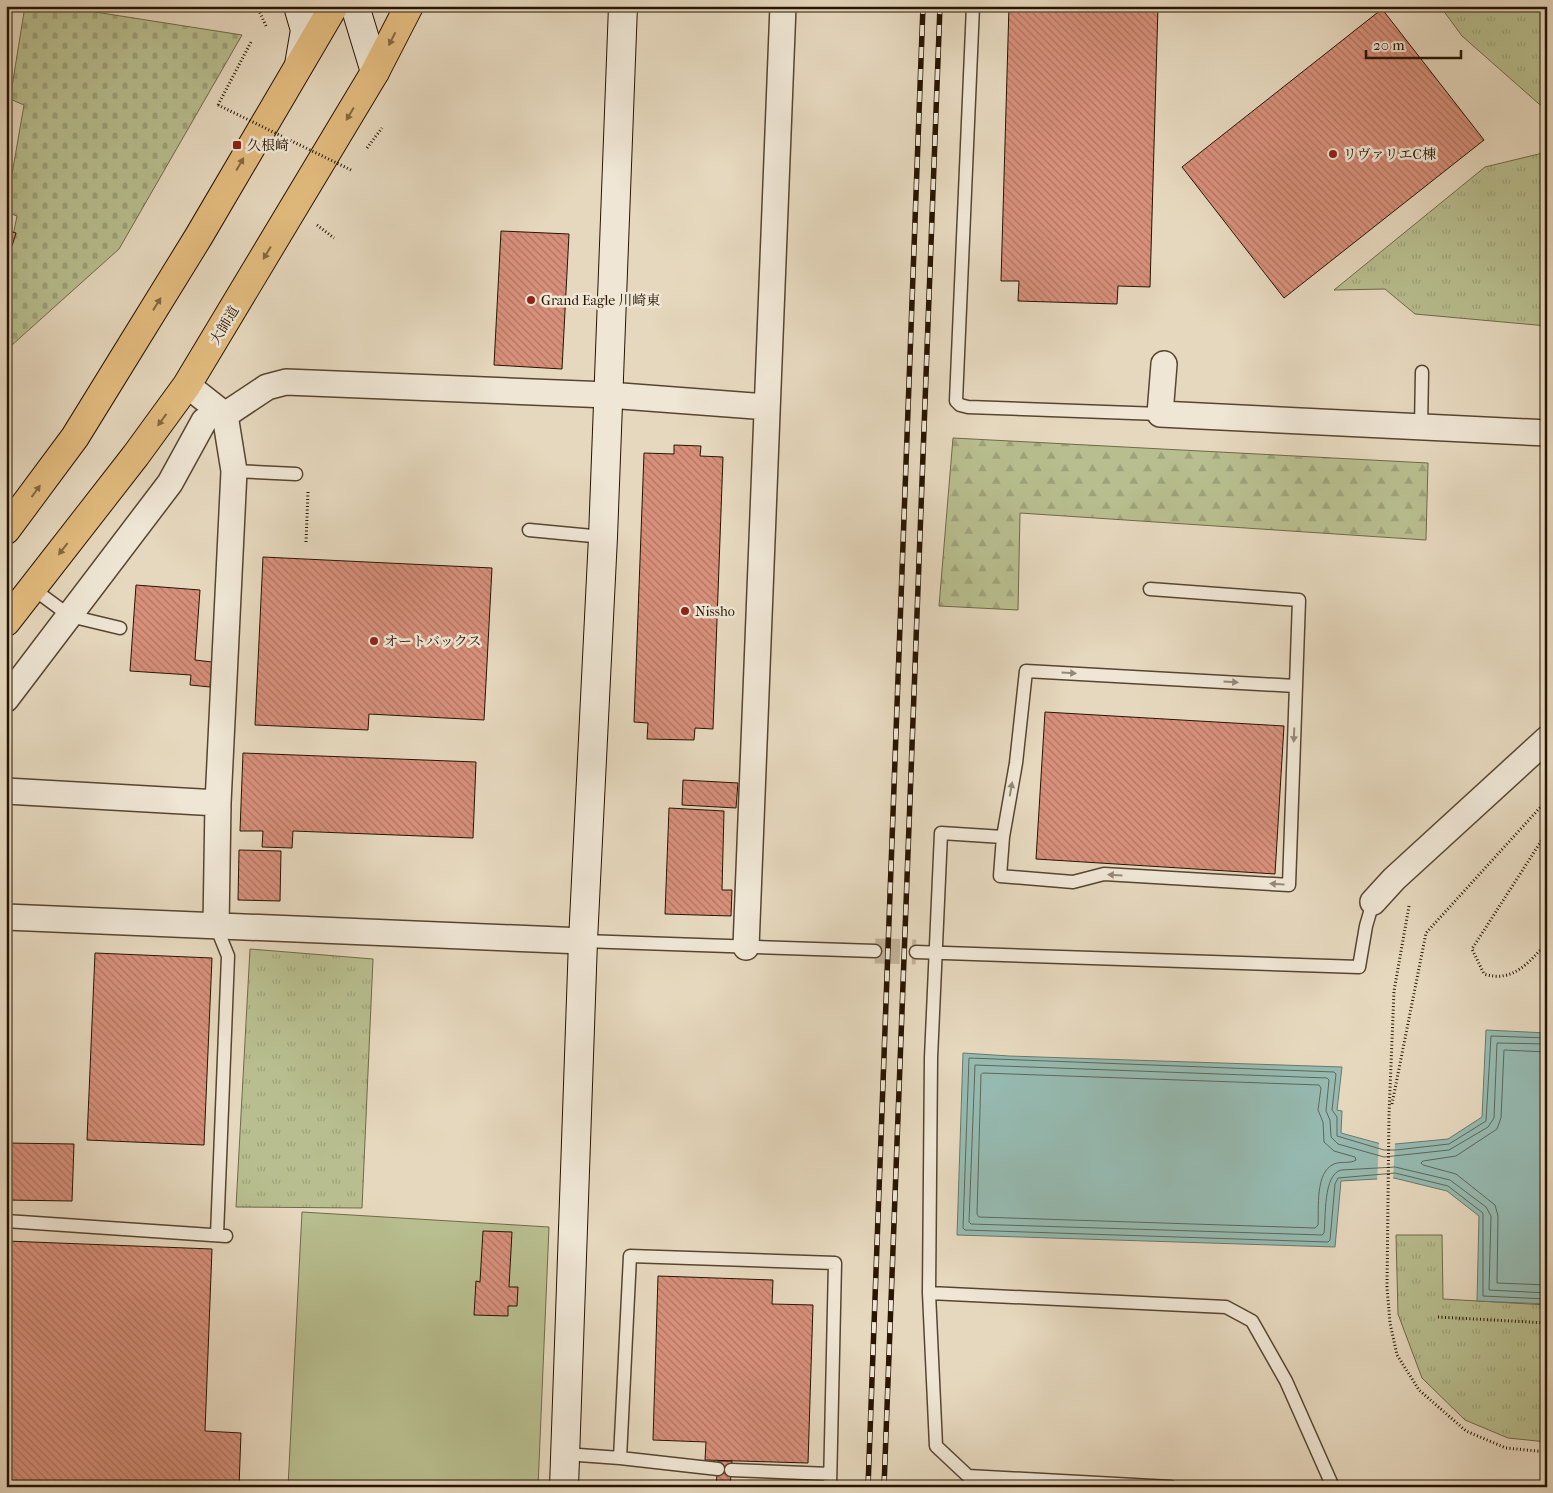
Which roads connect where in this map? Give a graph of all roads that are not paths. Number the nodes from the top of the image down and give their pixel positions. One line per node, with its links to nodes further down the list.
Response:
1 (298, 6): 8 (street)
2 (334, 6): 8 (highway)
3 (356, 6): 9 (street)
4 (409, 6): 9 (highway, 大師道, one-way to 9)
5 (623, 6): 13 (street)
6 (783, 6): 14 (street)
7 (973, 6): 15 (lane)
8 (299, 65): 21 (highway, one-way to 8)
9 (375, 72): 12 (highway, 大師道, one-way to 12)
10 (1164, 364): 15 (street)
11 (1422, 372): 17 (lane)
12 (187, 386): 16 (street); 24 (highway, 大師道, one-way to 24)
13 (608, 395): 14 (street); 16 (street); 23 (street)
14 (767, 407): 39 (street)
15 (1160, 414): 17 (street)
16 (215, 418): 19 (street); 26 (street)
17 (1421, 427): 18 (street)
18 (1547, 433)
19 (234, 471): 20 (lane); 33 (street)
20 (296, 474)
21 (6, 530)
22 (530, 530): 23 (lane)
23 (603, 537): 38 (street)
24 (32, 588): 26 (lane); 27 (highway, 大師道)
25 (1150, 589): 29 (lane)
26 (70, 616): 28 (lane); 30 (street)
27 (6, 622)
28 (120, 628)
29 (1295, 686): 34 (lane, one-way to 29); 34 (lane, one-way to 34)
30 (6, 699)
31 (1547, 739): 35 (street)
32 (6, 791): 33 (street)
33 (218, 802): 37 (street)
34 (1003, 837): 42 (lane)
35 (1373, 902): 42 (lane)
36 (6, 917): 37 (street)
37 (216, 926): 38 (street); 43 (lane)
38 (583, 941): 39 (lane); 45 (street)
39 (746, 947): 40 (lane)
40 (875, 951)
41 (916, 952): 42 (lane)
42 (936, 953): 44 (lane)
43 (6, 1221)
44 (928, 1293): 52 (lane); 53 (lane)
45 (565, 1454): 46 (lane); 50 (street)
46 (620, 1458): 47 (lane); 49 (lane)
47 (718, 1469)
48 (732, 1470): 49 (lane)
49 (830, 1474): 51 (lane)
50 (564, 1487)
51 (830, 1487)
52 (1171, 1487)
53 (1333, 1487)

